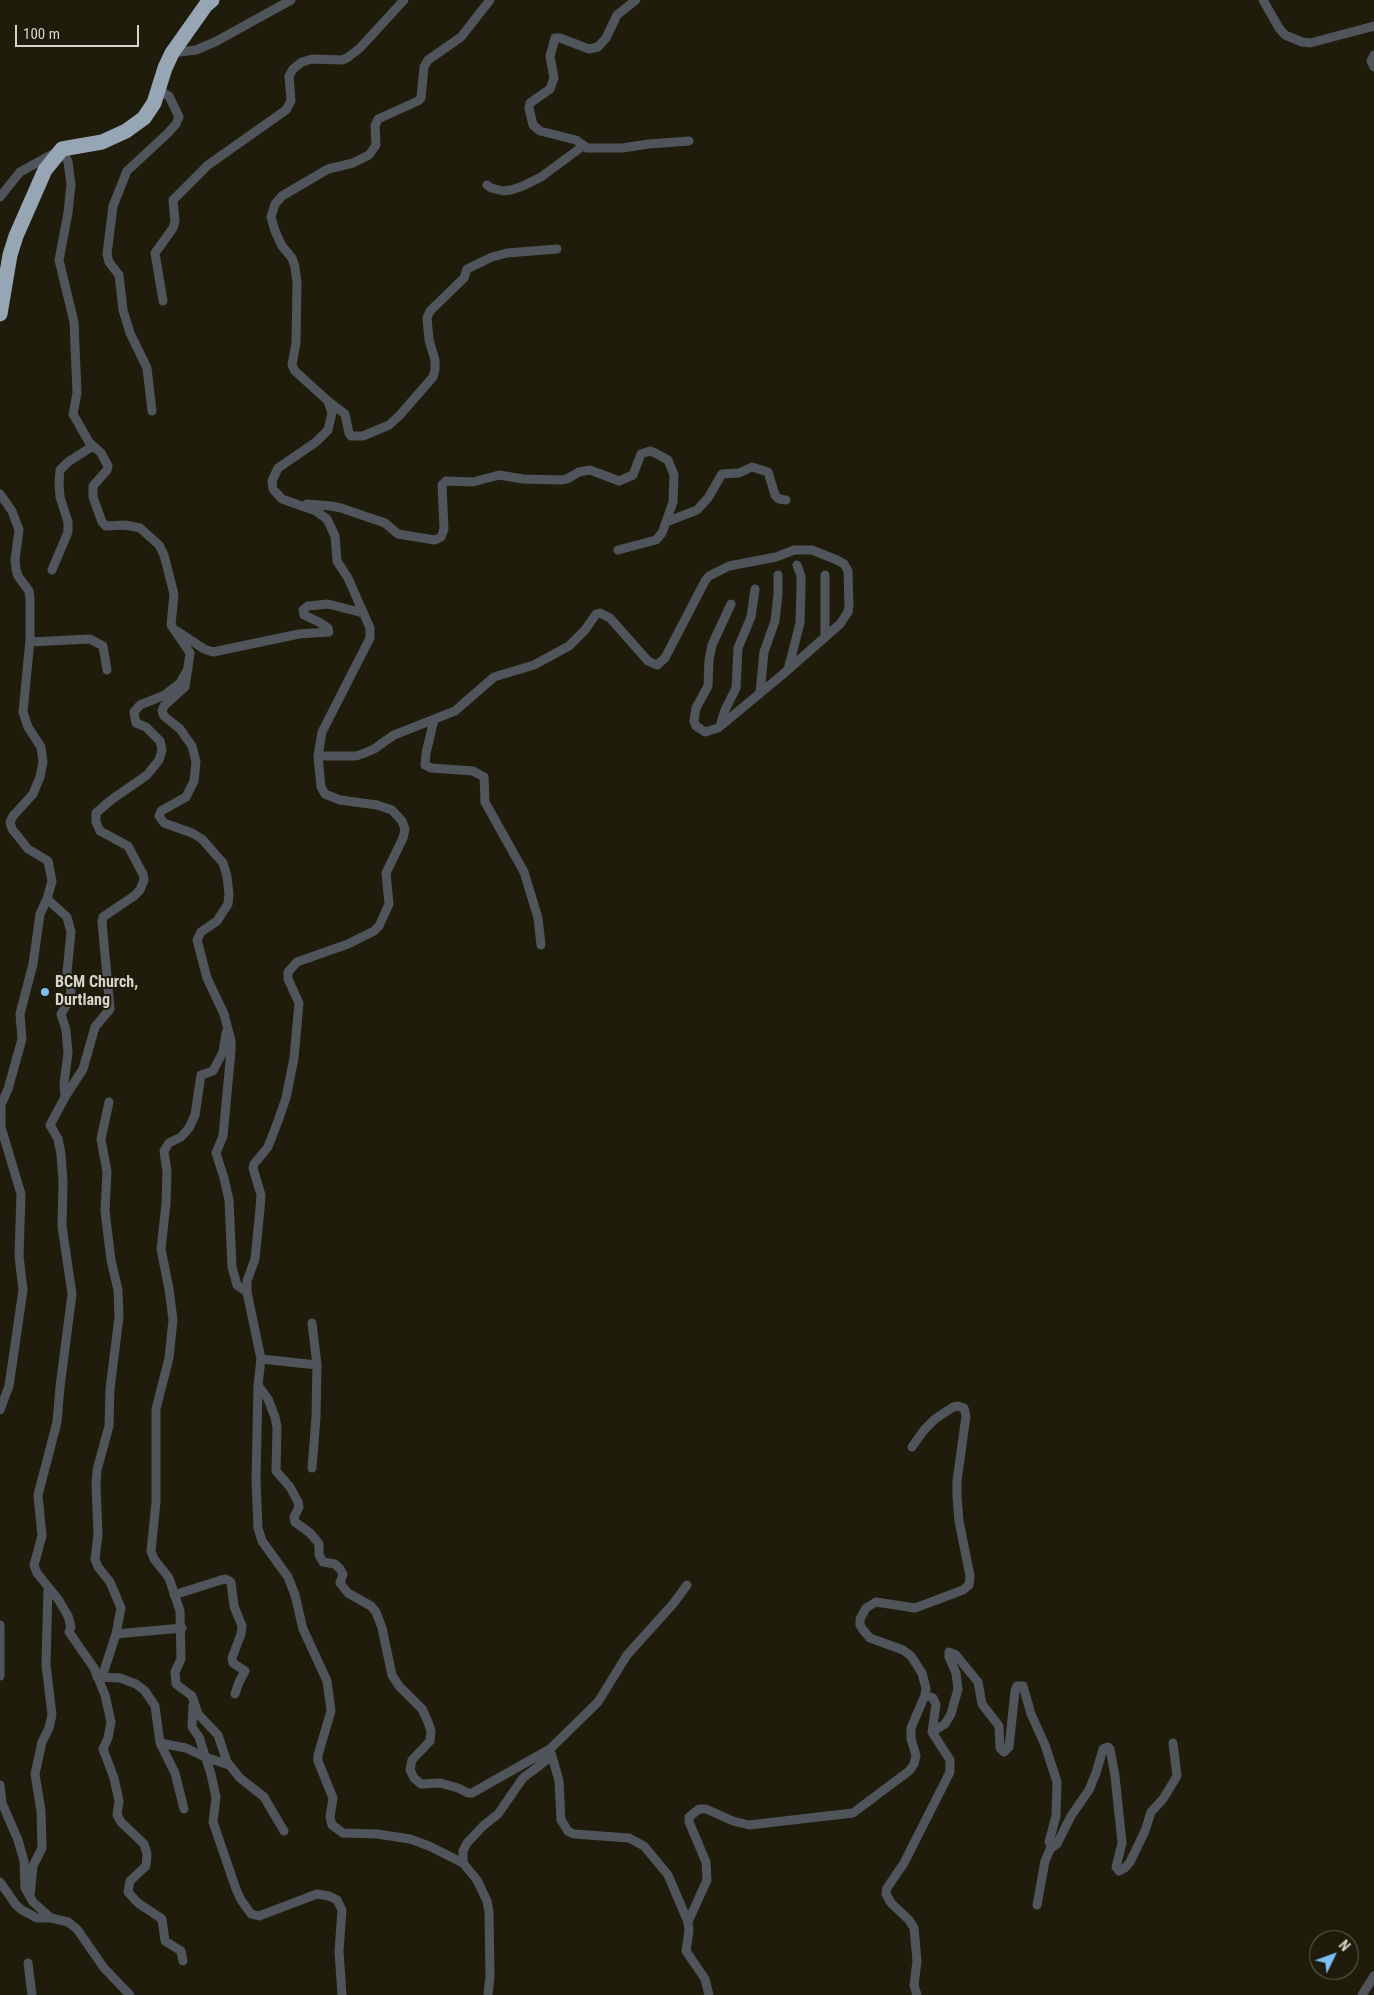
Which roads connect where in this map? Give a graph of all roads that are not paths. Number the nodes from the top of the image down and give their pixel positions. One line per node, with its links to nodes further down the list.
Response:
1 (212, 0): 8 (highway)
2 (291, 0): 8 (street)
3 (404, 0): 18 (street)
4 (490, 0): 20 (street)
5 (636, 0): 13 (street)
6 (1263, 0): 7 (street)
7 (1374, 26)
8 (172, 53): 11 (highway)
9 (1374, 55): 10 (street)
10 (1374, 67)
11 (158, 90): 14 (highway); 21 (street)
12 (689, 141): 13 (street)
13 (583, 146): 15 (street)
14 (62, 149): 16 (street); 19 (highway); 22 (street)
15 (486, 185)
16 (0, 197)
17 (557, 249): 20 (street)
18 (163, 302)
19 (0, 314)
20 (328, 401): 25 (street)
21 (152, 411)
22 (93, 446): 29 (street); 35 (street)
23 (0, 494): 37 (street)
24 (786, 500): 26 (street)
25 (297, 504): 26 (street); 34 (street)
26 (666, 522): 27 (street)
27 (618, 550)
28 (797, 564): 40 (street)
29 (52, 570)
30 (778, 575): 41 (street)
31 (826, 575): 36 (street)
32 (755, 589): 43 (street)
33 (731, 604): 43 (street)
34 (363, 613): 35 (street); 44 (street)
35 (172, 628): 38 (street)
36 (825, 637): 40 (street); 42 (street)
37 (30, 642): 39 (street); 45 (street)
38 (188, 669): 47 (street); 48 (street)
39 (107, 670)
40 (788, 670): 41 (street)
41 (760, 693): 43 (street)
42 (434, 720): 44 (street); 46 (street)
43 (720, 726)
44 (318, 756): 50 (street)
45 (47, 899): 48 (street); 55 (street)
46 (541, 945)
47 (227, 1020): 50 (street); 60 (street)
48 (64, 1097): 59 (street)
49 (109, 1102): 63 (street)
50 (247, 1292): 52 (street)
51 (312, 1323): 53 (street)
52 (261, 1359): 53 (street); 54 (street)
53 (317, 1365): 57 (street)
54 (258, 1385): 72 (street); 79 (street)
55 (0, 1410)
56 (912, 1447): 67 (street)
57 (312, 1468)
58 (687, 1585): 72 (street)
59 (48, 1587): 65 (street); 81 (street)
60 (174, 1595): 62 (street); 66 (street)
61 (0, 1625): 64 (street)
62 (182, 1628): 63 (street); 68 (street)
63 (116, 1634): 65 (street)
64 (0, 1676)
65 (99, 1677): 70 (street); 85 (street)
66 (235, 1694)
67 (925, 1695): 69 (street); 84 (street)
68 (194, 1700): 73 (street); 74 (street)
69 (932, 1732): 78 (street); 93 (street)
70 (160, 1742): 73 (street); 76 (street)
71 (1173, 1743): 78 (street)
72 (551, 1752): 79 (street); 84 (street)
73 (205, 1757): 74 (street); 90 (street)
74 (229, 1766): 77 (street)
75 (0, 1785): 81 (street)
76 (184, 1809)
77 (284, 1832)
78 (1052, 1847): 82 (street)
79 (463, 1864): 91 (street)
80 (0, 1882): 83 (street)
81 (30, 1896): 83 (street)
82 (1037, 1905)
83 (52, 1918): 89 (street)
84 (688, 1922): 92 (street)
85 (182, 1962)
86 (28, 1963): 88 (street)
87 (1374, 1976): 94 (street)
88 (32, 1995)
89 (130, 1995)
90 (342, 1995)
91 (488, 1995)
92 (709, 1995)
93 (918, 1995)
94 (1362, 1995)

